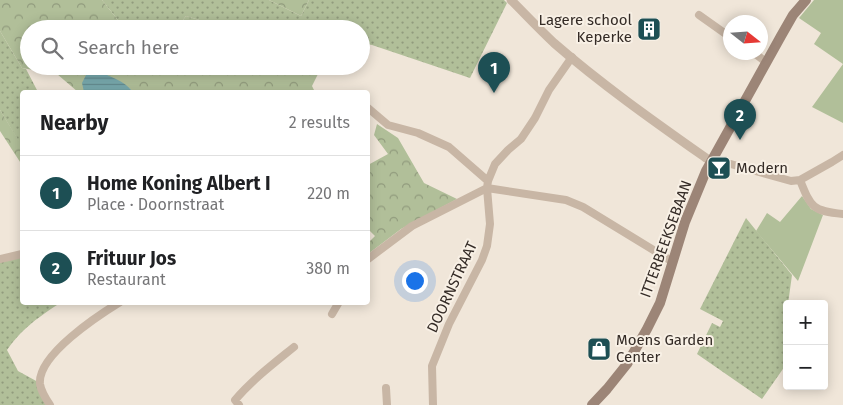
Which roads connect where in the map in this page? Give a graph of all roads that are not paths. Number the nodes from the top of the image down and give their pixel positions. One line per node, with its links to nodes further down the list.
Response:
1 (511, 0): 5 (street)
2 (806, 0): 7 (main road, ITTERBEEKSEBAAN)
3 (699, 15): 4 (street)
4 (723, 32)
5 (572, 57): 10 (street); 12 (street)
6 (763, 60): 7 (street)
7 (766, 62): 10 (main road, ITTERBEEKSEBAAN)
8 (370, 110): 12 (street)
9 (843, 155): 11 (street)
10 (712, 161): 11 (street); 17 (main road, ITTERBEEKSEBAAN)
11 (800, 180): 13 (street)
12 (487, 185): 15 (street); 17 (street); 26 (street, DOORNSTRAAT)
13 (843, 214)
14 (20, 254): 16 (street)
15 (370, 258)
16 (0, 259)
17 (673, 262): 27 (main road, ITTERBEEKSEBAAN)
18 (115, 305): 23 (street)
19 (337, 305): 20 (street)
20 (332, 314)
21 (294, 347): 24 (street)
22 (386, 388): 25 (street)
23 (50, 405)
24 (239, 405)
25 (388, 405)
26 (433, 405)
27 (592, 405)

